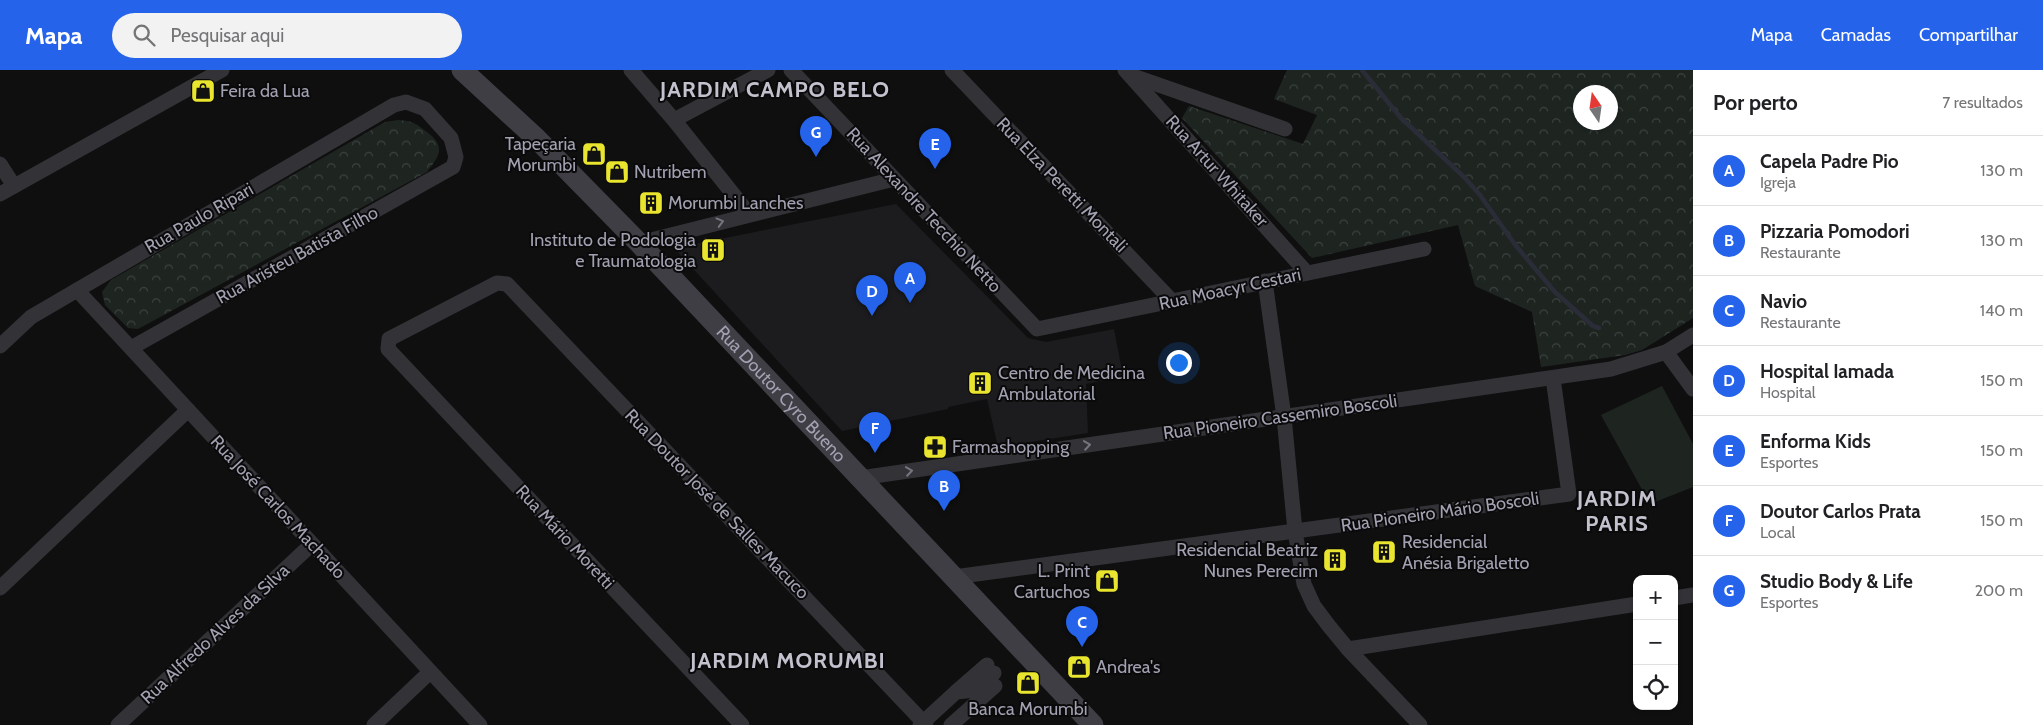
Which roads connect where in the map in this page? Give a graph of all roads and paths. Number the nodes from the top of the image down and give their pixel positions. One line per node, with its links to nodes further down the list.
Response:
1 (222, 70): 13 (street)
2 (462, 70): 16 (street, Rua Doutor Cyro Bueno)
3 (631, 70): 8 (street)
4 (768, 70): 8 (street)
5 (791, 70): 12 (street, Rua Alexandre Tecchio Netto)
6 (952, 70): 21 (street, Rua Elza Peretti Montali)
7 (1128, 73): 9 (street); 18 (street, Rua Artur Whitaker)
8 (674, 120): 15 (street)
9 (1285, 129)
10 (456, 157): 20 (street, Rua Paulo Ripari); 25 (street, Rua Aristeu Batista Filho)
11 (0, 164): 13 (street)
12 (894, 178): 15 (street); 22 (street, Rua Alexandre Tecchio Netto)
13 (14, 186): 14 (street)
14 (0, 194)
15 (749, 214): 16 (street, one-way to 15)
16 (639, 243): 32 (street, Rua Doutor Cyro Bueno)
17 (1424, 249): 18 (street, Rua Moacyr Cestari)
18 (1307, 273): 19 (street, Rua Moacyr Cestari)
19 (1265, 282): 21 (street, Rua Moacyr Cestari); 31 (street)
20 (77, 290): 24 (street, Rua Paulo Ripari); 25 (street, Rua José Carlos Machado)
21 (1172, 301): 22 (street, Rua Moacyr Cestari)
22 (1037, 329)
23 (1693, 335): 27 (street, Rua Pioneiro Cassemiro Boscoli)
24 (0, 346)
25 (132, 348): 30 (street, Rua José Carlos Machado)
26 (388, 349): 42 (street, Rua Doutor José de Salles Macuco); 46 (street, Rua Mário Moretti)
27 (1666, 352): 28 (street, Rua Pioneiro Cassemiro Boscoli); 29 (street)
28 (1553, 378): 31 (street, Rua Pioneiro Cassemiro Boscoli); 33 (street, Rua Pioneiro Mário Boscoli)
29 (1693, 389)
30 (188, 410): 34 (street, Rua José Carlos Machado); 36 (street)
31 (1284, 417): 32 (street, Rua Pioneiro Cassemiro Boscoli, one-way to 31); 33 (street)
32 (860, 478): 35 (street, Rua Doutor Cyro Bueno)
33 (1296, 531): 35 (street, Rua Pioneiro Mário Boscoli); 40 (street)
34 (312, 544): 41 (street, Rua José Carlos Machado); 43 (street, Rua Alfredo Alves da Silva)
35 (954, 577): 48 (street, Rua Doutor Cyro Bueno)
36 (0, 588)
37 (1693, 595): 38 (street)
38 (1678, 597)
39 (1633, 605): 40 (street)
40 (1348, 649): 49 (street)
41 (430, 672): 44 (street); 45 (street, Rua José Carlos Machado)
42 (923, 724): 47 (street)
43 (118, 725)
44 (374, 725)
45 (480, 725)
46 (742, 725)
47 (951, 725)
48 (1093, 725)
49 (1420, 725)

